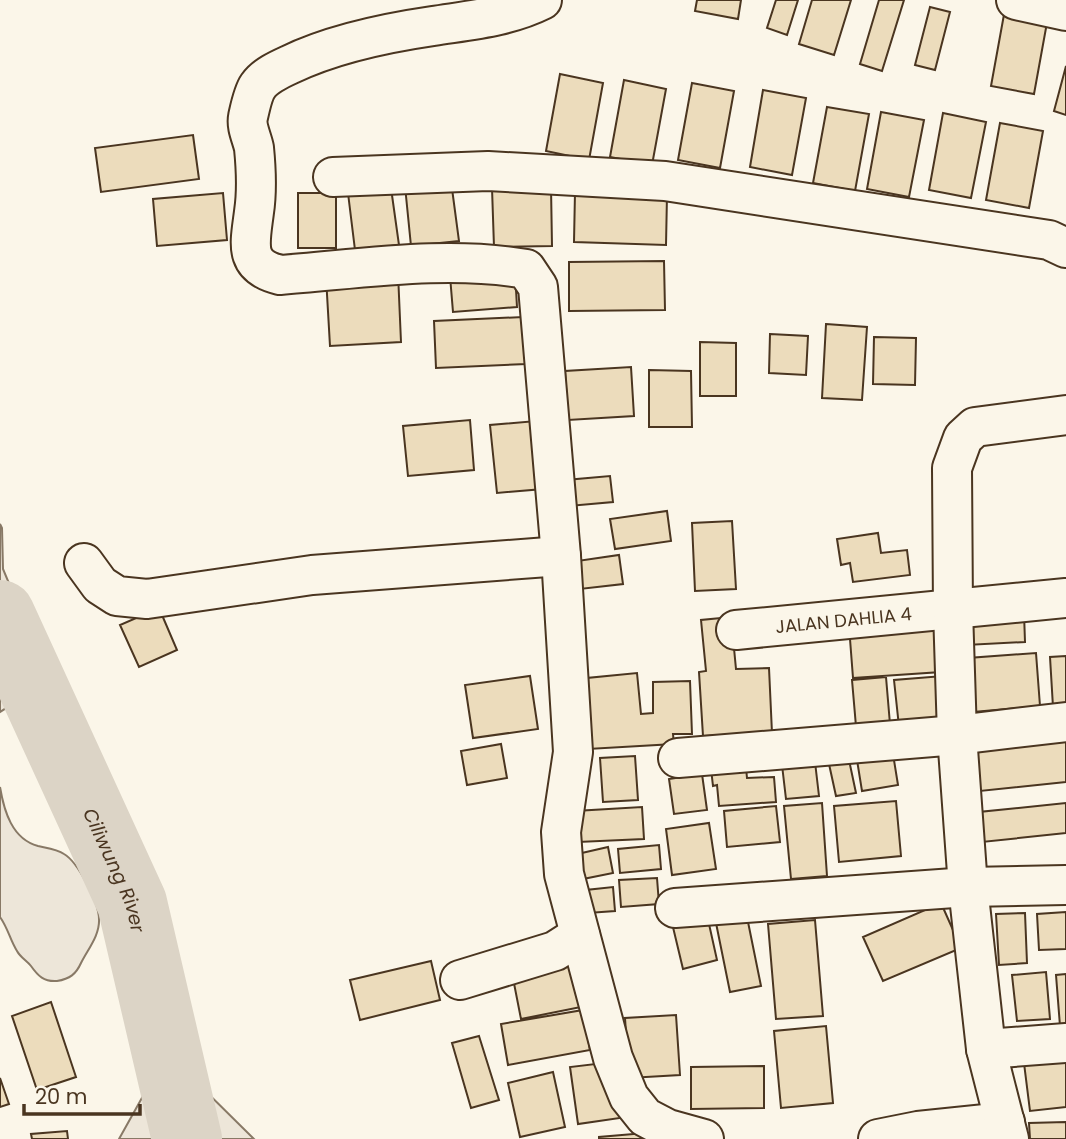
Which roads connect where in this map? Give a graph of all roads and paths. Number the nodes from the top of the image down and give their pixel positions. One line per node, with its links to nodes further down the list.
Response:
1 (542, 0): 7 (street)
2 (1016, 0): 3 (street)
3 (1066, 11)
4 (333, 177): 5 (street)
5 (1060, 237)
6 (1066, 415): 10 (street)
7 (561, 556): 8 (street); 18 (street)
8 (84, 563)
9 (1066, 598): 10 (street, JALAN DAHLIA 4)
10 (953, 610): 11 (street, JALAN DAHLIA 4); 13 (street)
11 (736, 630)
12 (1066, 722): 13 (street)
13 (957, 735): 14 (street); 16 (street)
14 (678, 758)
15 (1066, 885): 16 (street)
16 (968, 887): 17 (street); 21 (street)
17 (675, 908)
18 (580, 935): 19 (street); 23 (street)
19 (460, 980)
20 (1066, 1043): 21 (street)
21 (986, 1049): 22 (street)
22 (1007, 1130): 24 (street)
23 (682, 1136)
24 (878, 1139)

